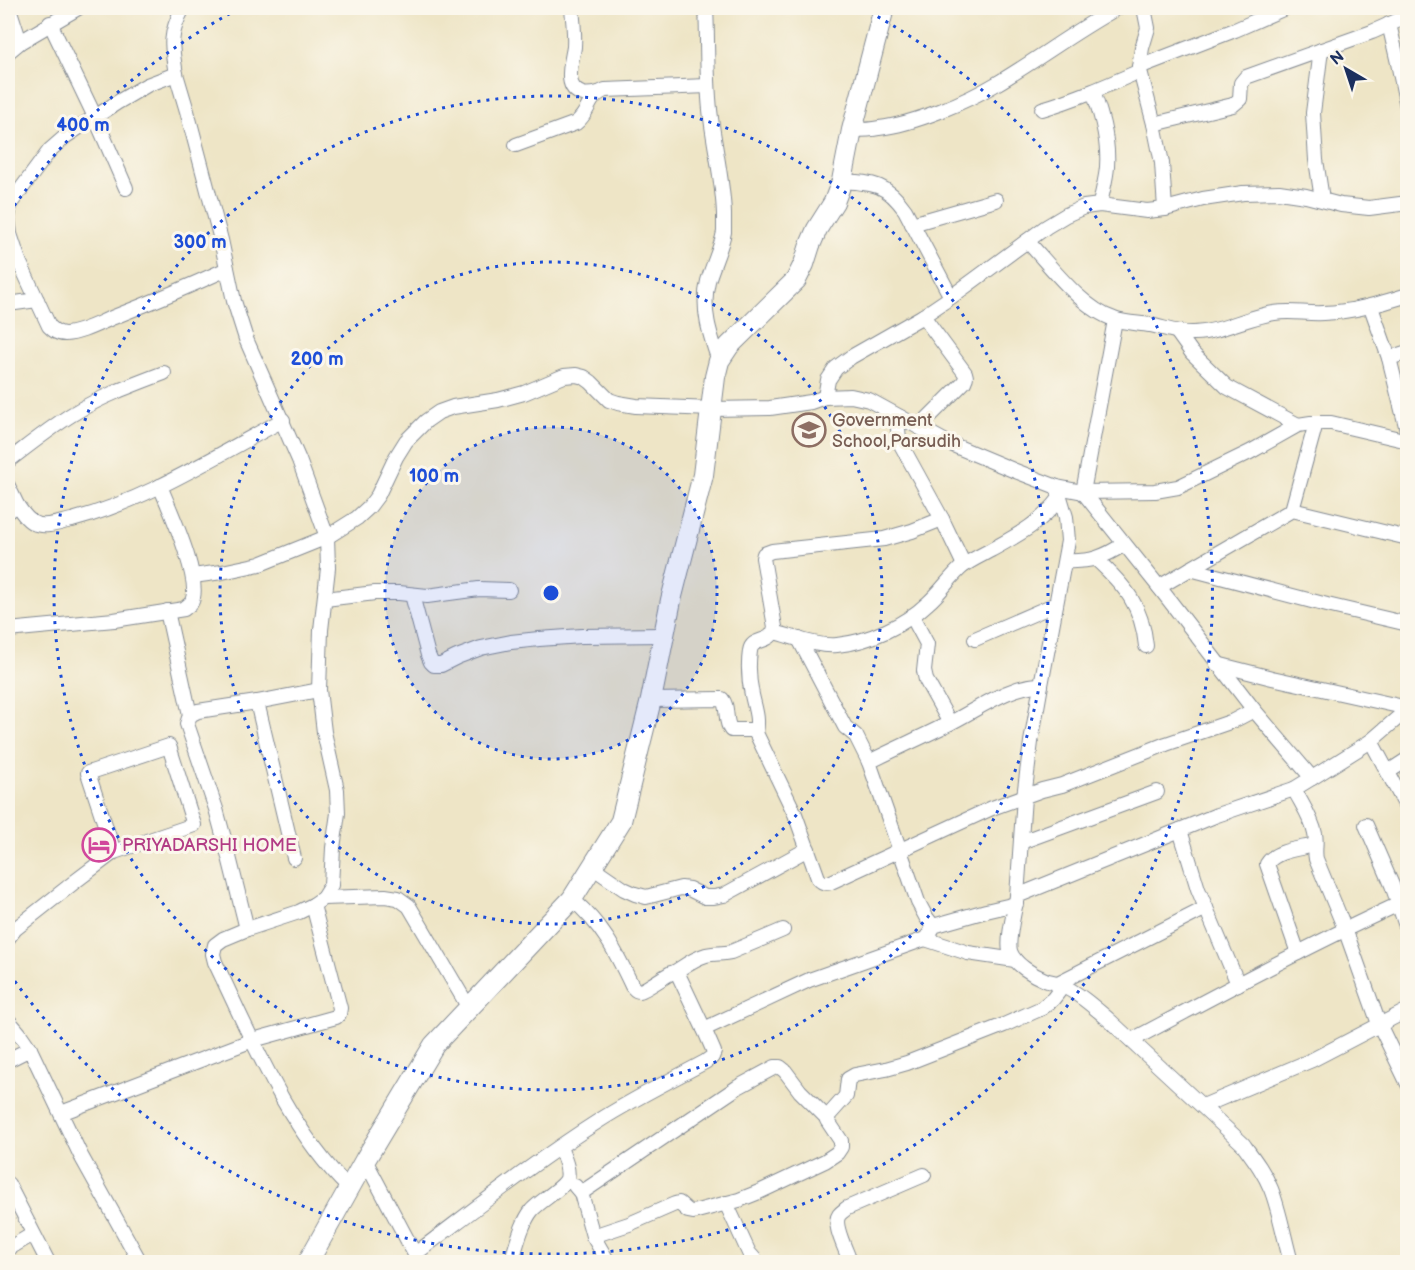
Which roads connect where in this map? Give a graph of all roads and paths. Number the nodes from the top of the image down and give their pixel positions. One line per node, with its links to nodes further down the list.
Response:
1 (9, 8): 13 (street)
2 (78, 8): 11 (street)
3 (183, 8): 17 (street)
4 (572, 8): 20 (street)
5 (706, 8): 18 (street)
6 (884, 8): 25 (main road)
7 (1118, 8): 25 (street)
8 (1144, 8): 16 (street)
9 (1286, 8): 16 (street)
10 (1407, 16): 12 (street)
11 (50, 23): 13 (street); 23 (street)
12 (1389, 24): 14 (street); 22 (street)
13 (20, 42): 15 (street)
14 (1321, 50): 24 (street); 30 (street)
15 (8, 52)
16 (1140, 69): 19 (street); 24 (street)
17 (176, 74): 23 (street); 38 (street)
18 (708, 86): 20 (street); 49 (street)
19 (1093, 92): 21 (street); 33 (street)
20 (598, 93): 26 (street)
21 (1042, 109)
22 (1407, 111)
23 (95, 117): 28 (street); 31 (street)
24 (1154, 124): 34 (street)
25 (852, 130): 27 (main road)
26 (516, 145)
27 (842, 181): 35 (street); 49 (main road)
28 (126, 188)
29 (996, 200): 35 (street)
30 (1322, 200): 32 (street); 34 (street)
31 (9, 201): 37 (street)
32 (1407, 203)
33 (1100, 205): 34 (street); 36 (street)
34 (1165, 209)
35 (912, 224): 40 (street)
36 (1027, 241): 40 (street); 45 (street)
37 (13, 263): 41 (street)
38 (227, 269): 41 (street); 54 (street)
39 (1407, 295): 43 (street)
40 (951, 297): 44 (street)
41 (37, 300): 42 (street)
42 (8, 304)
43 (1371, 307): 46 (street); 48 (street)
44 (922, 316): 51 (street); 57 (street)
45 (1115, 320): 46 (street); 64 (street)
46 (1177, 332): 56 (street)
47 (1407, 352): 48 (street)
48 (1389, 358): 58 (street)
49 (719, 361): 52 (main road)
50 (164, 373): 60 (street)
51 (825, 397): 52 (street); 53 (street)
52 (712, 409): 68 (street); 86 (main road)
53 (900, 417): 57 (street); 67 (street)
54 (283, 420): 62 (street); 68 (street)
55 (1316, 423): 56 (street); 59 (street); 66 (street)
56 (1298, 425): 64 (street)
57 (919, 427): 63 (street)
58 (1407, 434)
59 (1407, 441)
60 (8, 461)
61 (8, 486): 65 (street)
62 (160, 486): 65 (street); 75 (street)
63 (1059, 492): 64 (street); 72 (street); 73 (street)
64 (1083, 492): 70 (street)
65 (12, 508)
66 (1292, 510): 69 (street); 74 (street)
67 (942, 519): 73 (street); 85 (street)
68 (327, 537): 75 (street); 79 (street)
69 (1407, 538)
70 (1124, 544): 71 (street); 76 (street)
71 (1096, 559): 72 (street); 89 (street)
72 (1066, 561): 80 (street)
73 (964, 565): 82 (street)
74 (1190, 569): 76 (street); 83 (street)
75 (193, 576): 81 (street)
76 (1159, 587): 90 (street)
77 (509, 590): 78 (street)
78 (412, 595): 79 (street); 86 (street)
79 (325, 599): 92 (street)
80 (1056, 604): 88 (street); 91 (street)
81 (166, 611): 84 (street); 97 (street)
82 (912, 616): 87 (street); 98 (street)
83 (1407, 624)
84 (8, 630)
85 (774, 632): 87 (street); 99 (street)
86 (664, 635): 93 (main road)
87 (799, 639): 102 (street)
88 (975, 639)
89 (1146, 646)
90 (1217, 663): 95 (street); 96 (street)
91 (1041, 685): 98 (street); 107 (street)
92 (319, 690): 94 (street); 120 (street)
93 (651, 700): 99 (street); 117 (main road)
94 (257, 702): 97 (street); 116 (street)
95 (1407, 709): 100 (street)
96 (1254, 710): 104 (street); 107 (street)
97 (189, 716): 124 (street)
98 (950, 723): 102 (street)
99 (756, 733): 113 (street)
100 (1371, 741): 103 (street); 104 (street)
101 (1407, 759): 103 (street)
102 (869, 762): 114 (street)
103 (1388, 772): 108 (street)
104 (1312, 778): 105 (street)
105 (1294, 789): 110 (street); 112 (street)
106 (1157, 792): 111 (street)
107 (1024, 797): 111 (street); 114 (street)
108 (1407, 810)
109 (1366, 825): 121 (street)
110 (1180, 830): 119 (street); 122 (street)
111 (1021, 842): 119 (street)
112 (1315, 845): 125 (street); 130 (street)
113 (808, 849): 114 (street); 117 (street)
114 (901, 849): 123 (street)
115 (114, 852): 115 (street); 128 (street)
116 (294, 858)
117 (592, 867): 118 (main road)
118 (572, 899): 132 (street); 135 (main road)
119 (1016, 900): 123 (street); 131 (street)
120 (318, 901): 124 (street); 135 (street); 140 (street)
121 (1399, 904): 125 (street); 127 (street)
122 (1206, 908): 133 (street); 134 (street)
123 (933, 926): 129 (street)
124 (247, 929): 140 (street)
125 (1345, 929): 130 (street); 138 (street)
126 (783, 930): 132 (street)
127 (1407, 932)
128 (8, 938)
129 (925, 939): 131 (street); 139 (street)
130 (1298, 953): 133 (street)
131 (1015, 960): 134 (street)
132 (675, 972): 139 (street)
133 (1238, 984): 141 (street)
134 (1061, 985): 141 (street); 147 (street)
135 (469, 1008): 149 (main road)
136 (1407, 1010): 138 (street)
137 (8, 1020): 142 (street)
138 (1379, 1024): 144 (street); 145 (street)
139 (704, 1029): 148 (street)
140 (253, 1040): 146 (street); 153 (street)
141 (1132, 1040): 145 (street)
142 (30, 1048): 143 (street); 146 (street)
143 (8, 1060)
144 (1407, 1084)
145 (1203, 1106): 167 (street)
146 (61, 1113): 161 (street)
147 (827, 1118): 154 (street); 155 (street)
148 (560, 1147): 151 (street); 159 (street)
149 (365, 1160): 153 (main road); 159 (street)
150 (924, 1175): 166 (street)
151 (568, 1178): 154 (street); 163 (street)
152 (8, 1184): 156 (street)
153 (349, 1188): 162 (main road)
154 (580, 1193): 157 (street)
155 (726, 1203): 157 (street); 165 (street)
156 (33, 1234): 158 (street); 160 (street)
157 (593, 1236): 164 (street)
158 (8, 1249)
159 (417, 1258)
160 (48, 1263)
161 (140, 1263)
162 (308, 1263)
163 (511, 1263)
164 (608, 1263)
165 (756, 1263)
166 (850, 1263)
167 (1291, 1263)

